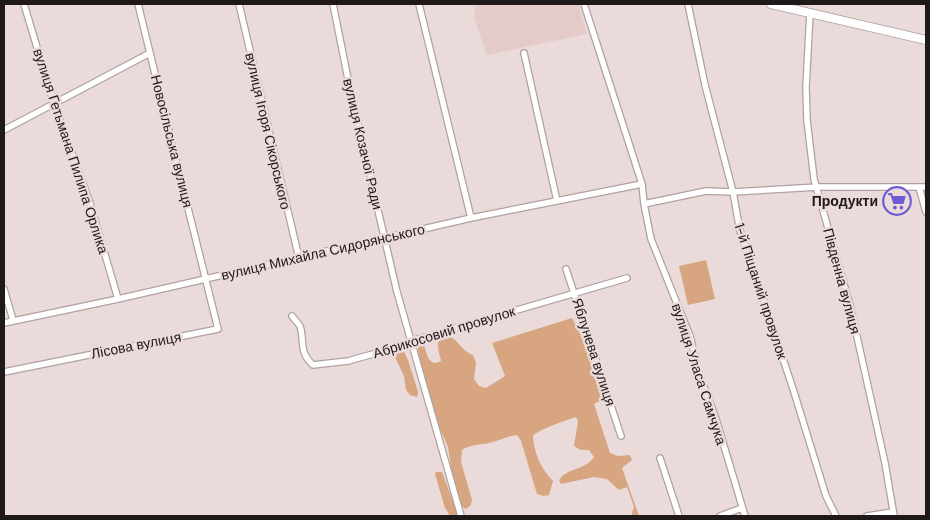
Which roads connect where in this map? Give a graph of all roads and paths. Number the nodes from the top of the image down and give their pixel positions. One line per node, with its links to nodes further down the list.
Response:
1 (24, 4): 13 (street, вулиця Гетьмана Пилипа Орлика)
2 (138, 4): 11 (street, Новосільська вулиця)
3 (239, 4): 25 (street, вулиця Ігоря Сікорського)
4 (333, 4): 24 (street, вулиця Козачої Ради)
5 (419, 4): 23 (street)
6 (584, 4): 15 (street, вулиця Уласа Самчука)
7 (688, 4): 19 (street, 1-й Піщаний провулок)
8 (771, 4): 9 (street)
9 (810, 13): 10 (street); 16 (street, Південна вулиця)
10 (926, 40)
11 (150, 52): 13 (street); 28 (street, Новосільська вулиця)
12 (524, 53): 20 (street)
13 (54, 104): 14 (street); 31 (street, вулиця Гетьмана Пилипа Орлика)
14 (4, 130)
15 (642, 184): 20 (street, вулиця Михайла Сидорянського); 21 (street, вулиця Уласа Самчука)
16 (818, 187): 17 (street); 19 (street); 40 (street, Південна вулиця)
17 (919, 187): 18 (street); 22 (street)
18 (926, 187)
19 (734, 192): 21 (street); 45 (street, 1-й Піщаний провулок)
20 (557, 201): 23 (street, вулиця Михайла Сидорянського)
21 (644, 204): 39 (street, вулиця Уласа Самчука)
22 (926, 212)
23 (471, 218): 24 (street, вулиця Михайла Сидорянського)
24 (384, 238): 25 (street, вулиця Михайла Сидорянського); 35 (street, вулиця Козачої Ради)
25 (299, 258): 28 (street, вулиця Михайла Сидорянського)
26 (566, 269): 30 (street, Яблунева вулиця)
27 (627, 278): 30 (street, Абрикосовий провулок)
28 (206, 279): 31 (street, вулиця Михайла Сидорянського); 36 (street, Лісова вулиця)
29 (4, 290): 33 (street)
30 (574, 294): 35 (street, Абрикосовий провулок); 37 (street, Яблунева вулиця)
31 (118, 299): 33 (street, вулиця Михайла Сидорянського)
32 (292, 316): 35 (street, Абрикосовий провулок)
33 (13, 320): 34 (street, вулиця Михайла Сидорянського)
34 (4, 323)
35 (411, 341): 41 (street, вулиця Козачої Ради)
36 (4, 372)
37 (621, 436)
38 (660, 458): 42 (street)
39 (742, 508): 43 (street); 44 (street, вулиця Уласа Самчука)
40 (894, 514): 46 (street)
41 (461, 516)
42 (679, 516)
43 (720, 516)
44 (745, 516)
45 (836, 516)
46 (867, 516)

